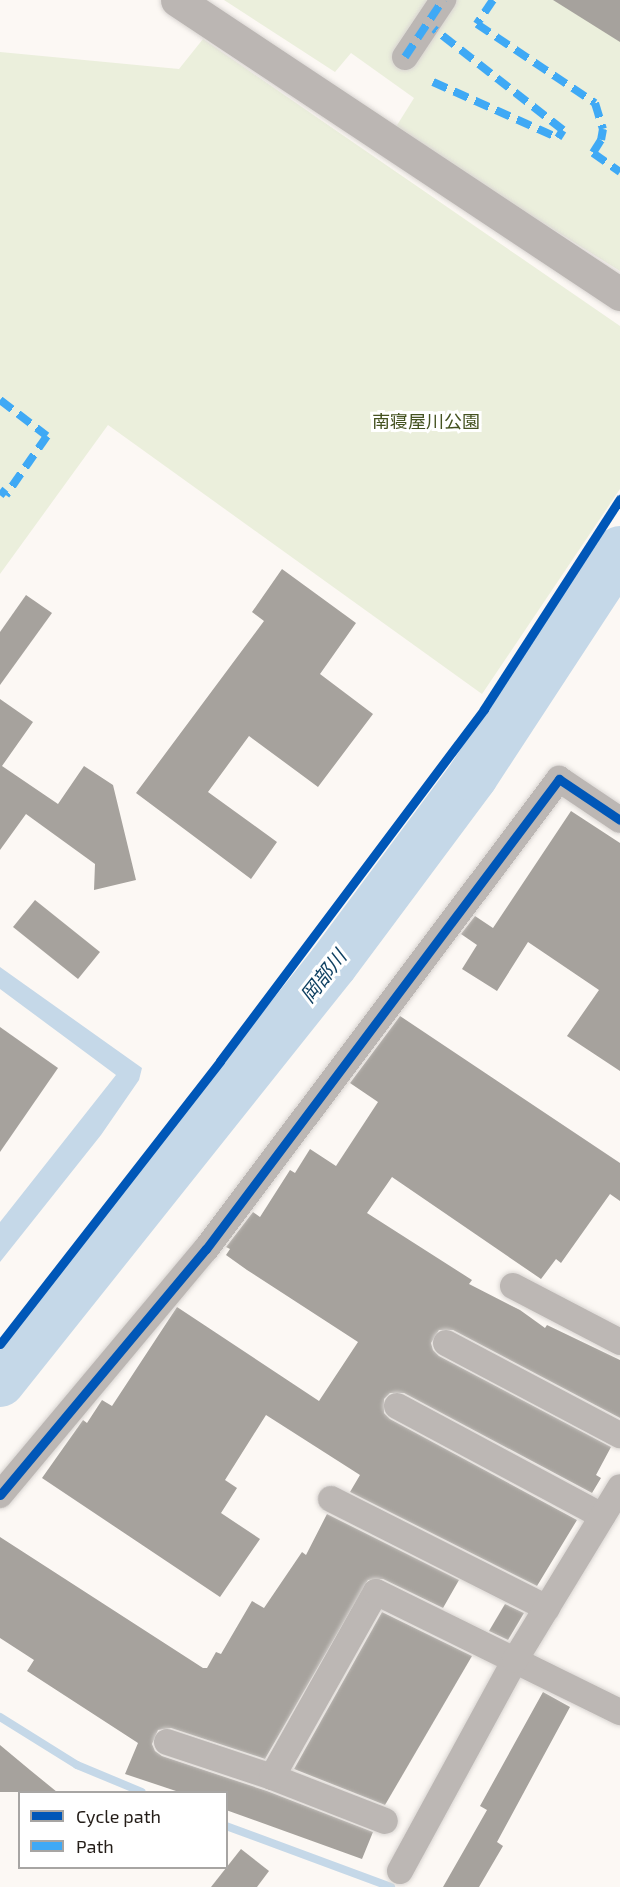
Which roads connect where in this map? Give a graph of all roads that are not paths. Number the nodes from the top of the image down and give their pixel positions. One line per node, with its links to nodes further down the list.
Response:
1 (177, 0): 4 (street)
2 (443, 0): 3 (street)
3 (405, 57)
4 (620, 294)
5 (620, 820): 12 (street)
6 (513, 1287): 7 (street)
7 (620, 1342)
8 (446, 1343): 10 (street)
9 (397, 1406): 14 (street)
10 (620, 1435)
11 (620, 1487): 14 (street)
12 (0, 1495)
13 (331, 1499): 15 (street)
14 (602, 1516): 15 (street)
15 (547, 1608): 16 (street)
16 (515, 1660): 17 (street); 19 (street); 21 (street)
17 (620, 1712)
18 (167, 1742): 19 (street)
19 (272, 1778): 20 (street)
20 (385, 1821)
21 (400, 1870)

